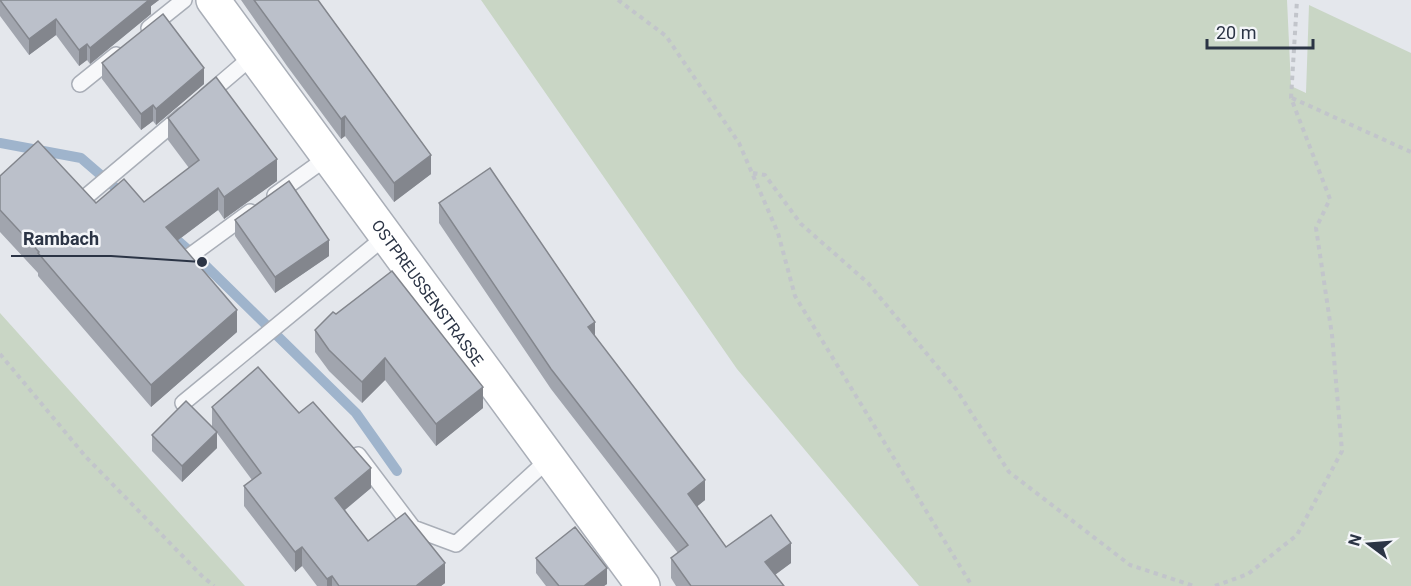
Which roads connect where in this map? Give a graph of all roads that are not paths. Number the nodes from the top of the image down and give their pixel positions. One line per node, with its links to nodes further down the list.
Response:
1 (184, 0): 3 (lane)
2 (213, 0): 5 (main road, OSTPREUSSENSTRASSE)
3 (140, 35)
4 (123, 49): 6 (lane)
5 (254, 55): 7 (main road, OSTPREUSSENSTRASSE); 8 (lane)
6 (80, 84)
7 (328, 157): 9 (main road, OSTPREUSSENSTRASSE); 10 (lane)
8 (88, 195)
9 (386, 236): 11 (lane); 13 (main road, OSTPREUSSENSTRASSE)
10 (193, 254)
11 (183, 404)
12 (357, 453): 13 (lane)
13 (550, 458): 14 (main road, OSTPREUSSENSTRASSE)
14 (643, 586)

